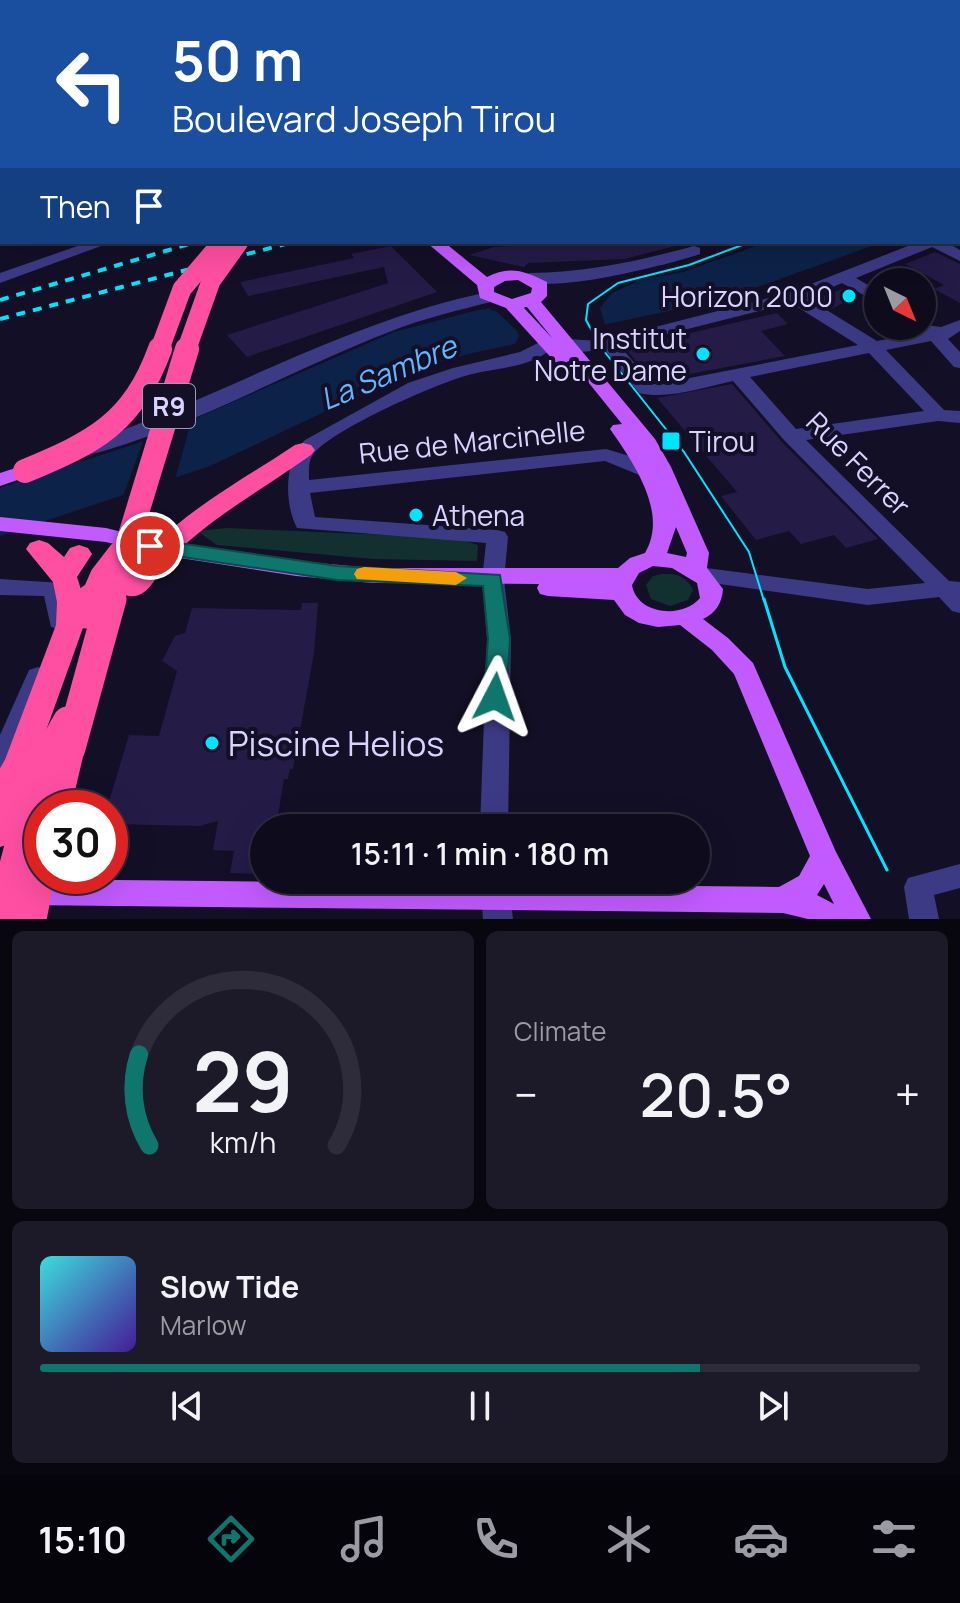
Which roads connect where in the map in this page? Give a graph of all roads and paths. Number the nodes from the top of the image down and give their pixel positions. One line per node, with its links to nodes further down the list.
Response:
1 (98, 244): 9 (street)
2 (220, 244): 27 (highway, bridge)
3 (238, 244): 33 (highway, R9, bridge)
4 (437, 244): 13 (main road)
5 (928, 244): 10 (street)
6 (937, 244): 8 (street)
7 (694, 251): 12 (street)
8 (960, 256)
9 (0, 278)
10 (845, 278): 11 (street); 14 (street)
11 (864, 290)
12 (535, 291): 13 (main road); 13 (main road); 18 (main road)
13 (498, 293): 18 (main road); 29 (street)
14 (794, 297): 19 (street); 20 (street)
15 (960, 325): 17 (street)
16 (936, 332): 17 (street)
17 (940, 334): 20 (street); 21 (street)
18 (558, 341): 19 (street); 26 (street); 28 (main road); 37 (main road)
19 (609, 344): 22 (street)
20 (872, 346): 22 (street); 23 (street)
21 (960, 363)
22 (737, 374): 25 (street, Rue Ferrer)
23 (938, 415): 24 (street); 25 (street)
24 (960, 417)
25 (791, 436): 40 (street, Rue Ferrer)
26 (303, 450): 30 (street); 51 (highway, bridge)
27 (25, 471): 29 (main road)
28 (644, 471): 30 (street, Rue de Marcinelle); 35 (main road)
29 (0, 477)
30 (302, 487): 36 (street)
31 (0, 524): 33 (main road)
32 (0, 532): 33 (main road); 34 (main road)
33 (104, 547): 34 (highway); 36 (main road, bridge); 42 (highway, bridge); 44 (highway, R9, bridge); 47 (highway, bridge)
34 (39, 549)
35 (653, 558): 37 (main road); 38 (main road)
36 (493, 580): 38 (main road); 46 (street)
37 (704, 581): 40 (street); 41 (main road)
38 (622, 585): 41 (main road)
39 (0, 587): 43 (street)
40 (955, 594)
41 (687, 619): 48 (main road)
42 (31, 746): 45 (highway, bridge); 51 (highway, bridge)
43 (0, 765)
44 (58, 790)
45 (0, 799)
46 (494, 814)
47 (0, 833)
48 (824, 856): 53 (main road); 56 (main road)
49 (957, 877): 57 (street)
50 (36, 894): 54 (highway, bridge)
51 (1, 898): 52 (main road)
52 (496, 898): 53 (main road)
53 (783, 900): 55 (main road)
54 (31, 919)
55 (836, 919)
56 (856, 919)
57 (924, 919)

